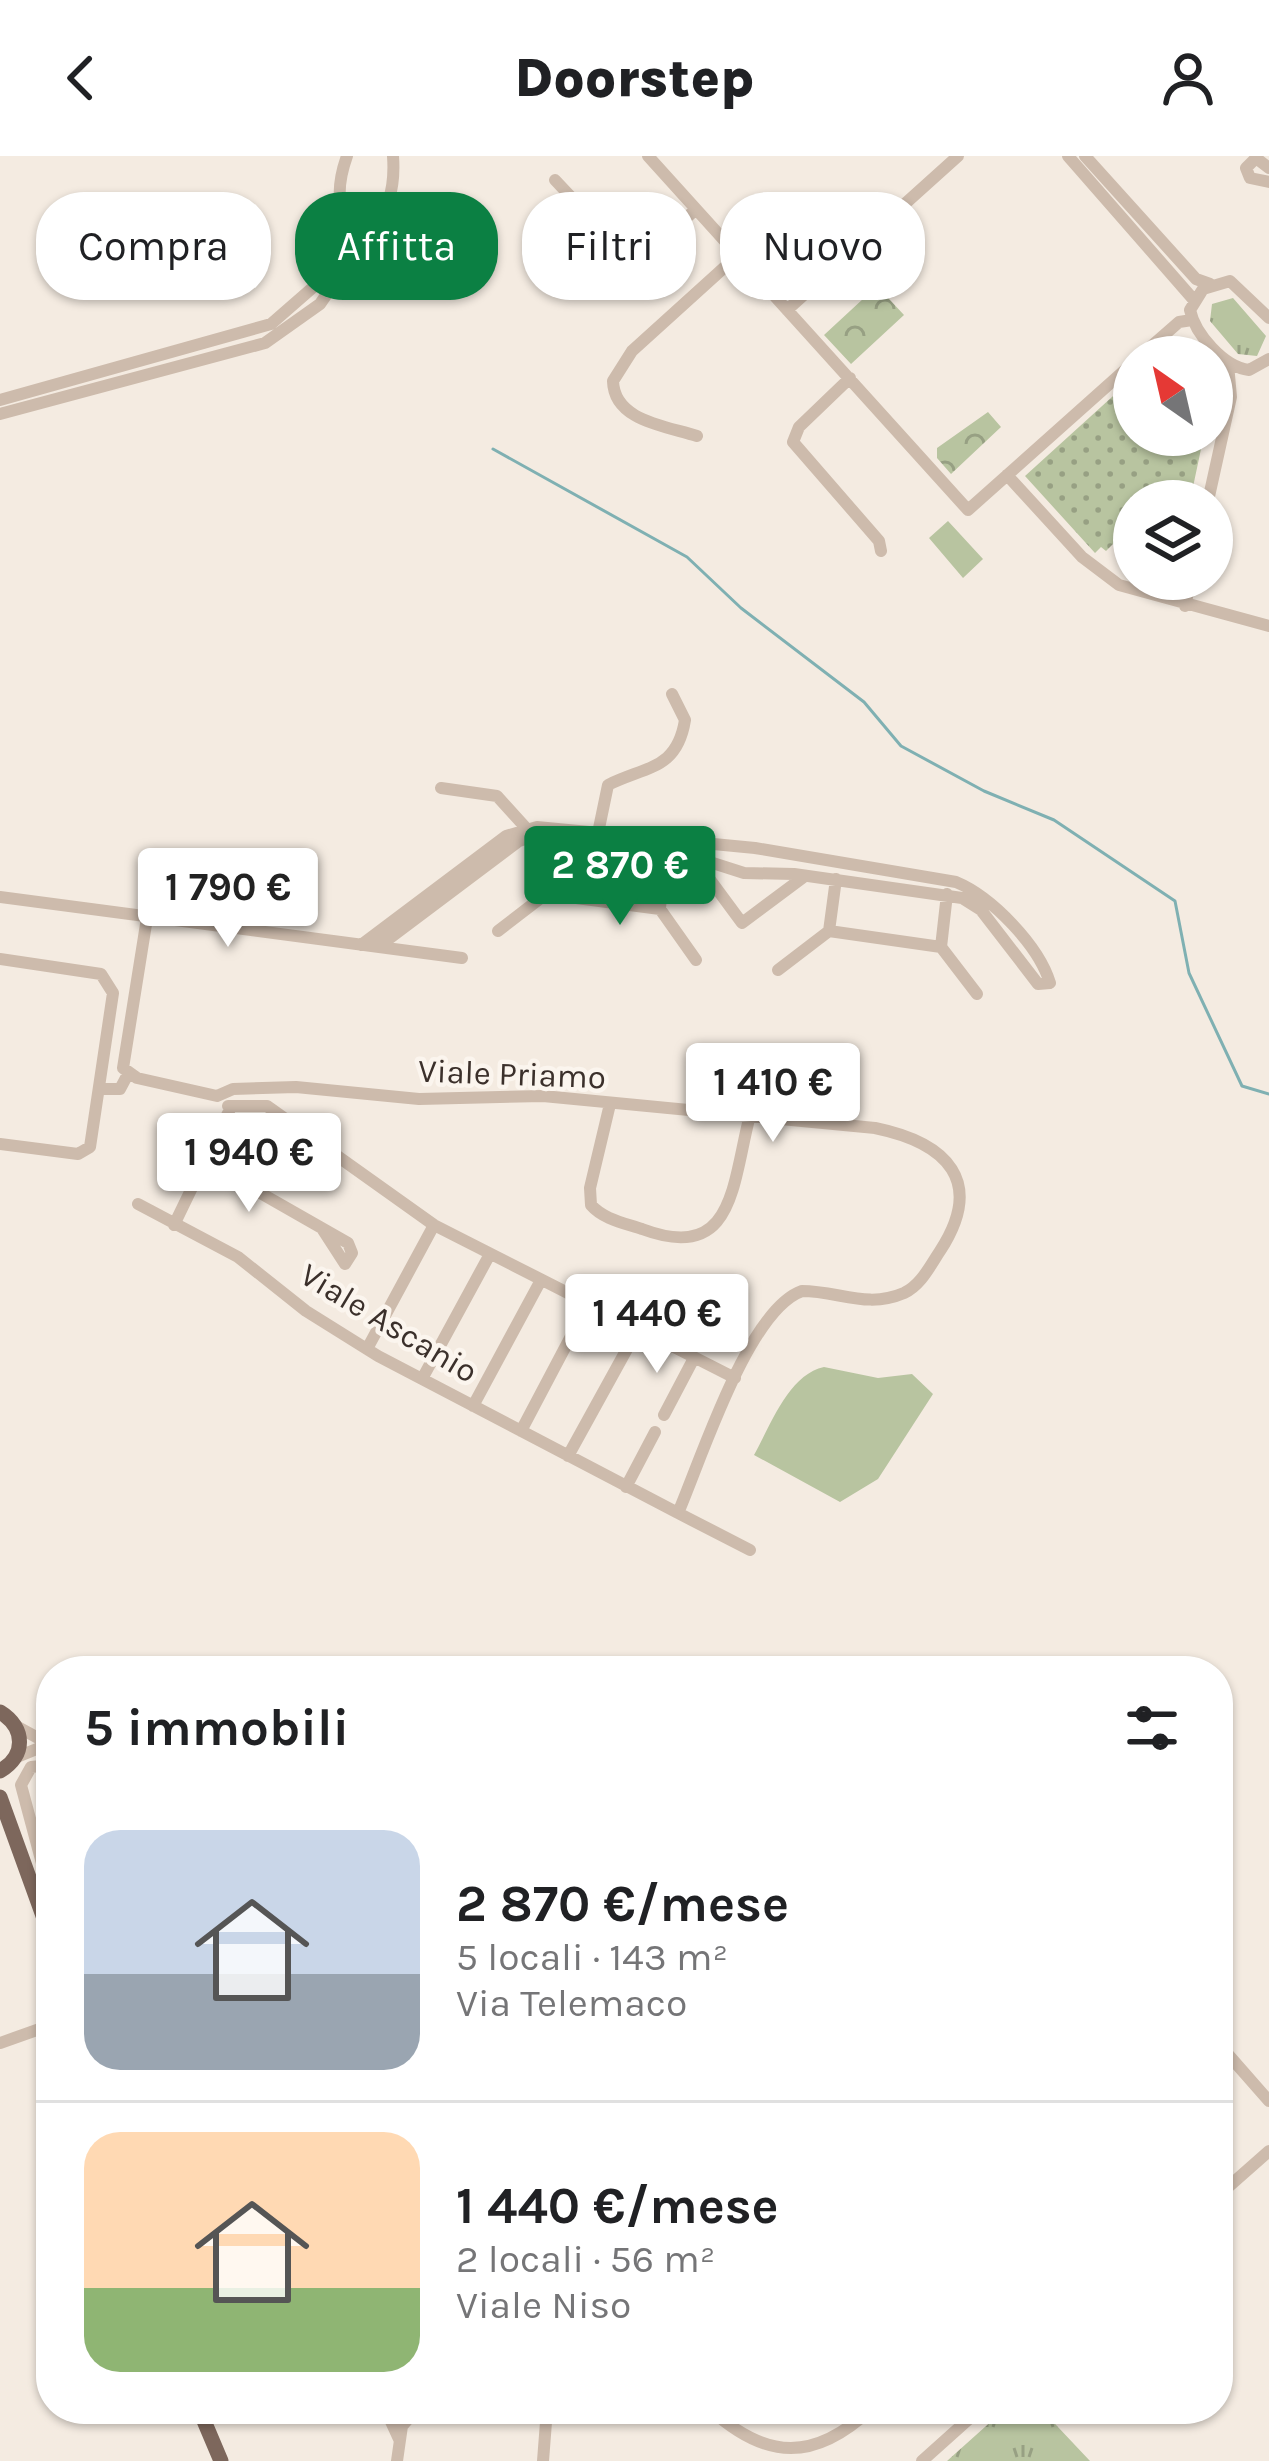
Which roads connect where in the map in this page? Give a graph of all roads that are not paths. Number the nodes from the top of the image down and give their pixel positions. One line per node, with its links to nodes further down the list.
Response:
1 (347, 156): 8 (street)
2 (393, 156): 9 (street)
3 (648, 156): 11 (street)
4 (958, 156): 20 (street)
5 (1068, 156): 16 (street)
6 (1085, 156): 15 (street)
7 (555, 180): 10 (street)
8 (340, 192)
9 (389, 192)
10 (566, 192)
11 (681, 192)
12 (696, 209): 13 (street)
13 (720, 235)
14 (720, 271): 31 (street)
15 (1211, 285): 16 (street); 21 (street)
16 (1193, 299): 22 (street)
17 (304, 300): 29 (street)
18 (323, 300): 30 (street)
19 (778, 300): 20 (street)
20 (787, 310): 26 (street)
21 (1269, 318)
22 (1192, 320): 23 (street); 24 (street)
23 (1163, 336)
24 (1205, 336)
25 (1261, 367): 28 (street)
26 (850, 378): 32 (street); 33 (street)
27 (1113, 381): 32 (street)
28 (1233, 395)
29 (0, 400)
30 (0, 414)
31 (697, 436)
32 (1007, 475): 35 (street)
33 (881, 551)
34 (1186, 600): 35 (street)
35 (1185, 606): 36 (street)
36 (1269, 626)
37 (672, 694): 40 (street)
38 (441, 788): 39 (street)
39 (526, 827): 40 (street); 46 (street)
40 (598, 833): 42 (street)
41 (555, 838): 44 (street); 46 (street); 52 (street)
42 (735, 848): 43 (street); 47 (street)
43 (770, 852): 48 (street); 50 (street)
44 (664, 854): 45 (street); 55 (street)
45 (694, 857): 47 (street); 49 (street)
46 (480, 862): 59 (street); 60 (street)
47 (730, 868): 48 (street)
48 (767, 875): 49 (street)
49 (805, 876): 51 (street)
50 (864, 876): 51 (street); 53 (street); 53 (street)
51 (836, 879): 58 (street)
52 (546, 893): 55 (street); 57 (street)
53 (947, 894): 61 (street)
54 (0, 897): 56 (street)
55 (659, 909): 64 (street)
56 (148, 918): 59 (street); 67 (street)
57 (497, 931)
58 (830, 931): 61 (street); 65 (street)
59 (361, 945): 60 (street)
60 (378, 947): 62 (street)
61 (941, 947): 66 (street)
62 (462, 958)
63 (0, 959): 69 (street)
64 (696, 960)
65 (778, 970)
66 (977, 994)
67 (128, 1074): 69 (street); 70 (street)
68 (270, 1088): 70 (street, Viale Priamo); 71 (street, Viale Priamo); 72 (street)
69 (101, 1089): 75 (street)
70 (218, 1096): 73 (street)
71 (610, 1104): 74 (street, Viale Priamo); 74 (street)
72 (268, 1106): 73 (street); 79 (street)
73 (230, 1109): 76 (street)
74 (748, 1119): 87 (street, Viale Priamo)
75 (0, 1144)
76 (206, 1162): 78 (street); 80 (street)
77 (139, 1204): 78 (street, Viale Ascanio)
78 (174, 1225): 85 (street, Viale Ascanio)
79 (434, 1225): 81 (street); 85 (street)
80 (323, 1230)
81 (490, 1254): 82 (street); 88 (street)
82 (541, 1280): 83 (street); 89 (street)
83 (589, 1304): 84 (street); 91 (street)
84 (638, 1329): 86 (street); 93 (street)
85 (367, 1349): 88 (street, Viale Ascanio)
86 (694, 1358): 87 (street); 90 (street)
87 (735, 1378): 95 (street)
88 (422, 1379): 89 (street, Viale Ascanio)
89 (473, 1406): 91 (street, Viale Ascanio)
90 (664, 1415)
91 (521, 1431): 93 (street, Viale Ascanio)
92 (655, 1432): 94 (street)
93 (568, 1456): 94 (street, Viale Ascanio)
94 (626, 1487): 95 (street, Viale Ascanio)
95 (677, 1513): 96 (street, Viale Ascanio)
96 (750, 1550)
97 (0, 1712): 98 (main road)
98 (16, 1726): 99 (street); 101 (main road)
99 (36, 1737)
100 (36, 1751): 101 (street)
101 (9, 1764): 104 (main road)
102 (36, 1767): 105 (street)
103 (0, 1797): 104 (main road)
104 (13, 1821): 106 (main road)
105 (36, 1840)
106 (36, 1892)
107 (36, 2030): 108 (street)
108 (0, 2043)
109 (1233, 2060): 110 (street)
110 (1269, 2101)
111 (1269, 2151): 112 (street)
112 (1233, 2183)
113 (206, 2424): 121 (main road)
114 (390, 2424): 120 (street)
115 (406, 2424): 120 (street)
116 (546, 2424): 123 (street)
117 (726, 2424): 118 (street)
118 (856, 2424)
119 (963, 2424): 124 (street)
120 (399, 2439): 122 (street)
121 (221, 2461)
122 (397, 2461)
123 (543, 2461)
124 (922, 2461)

